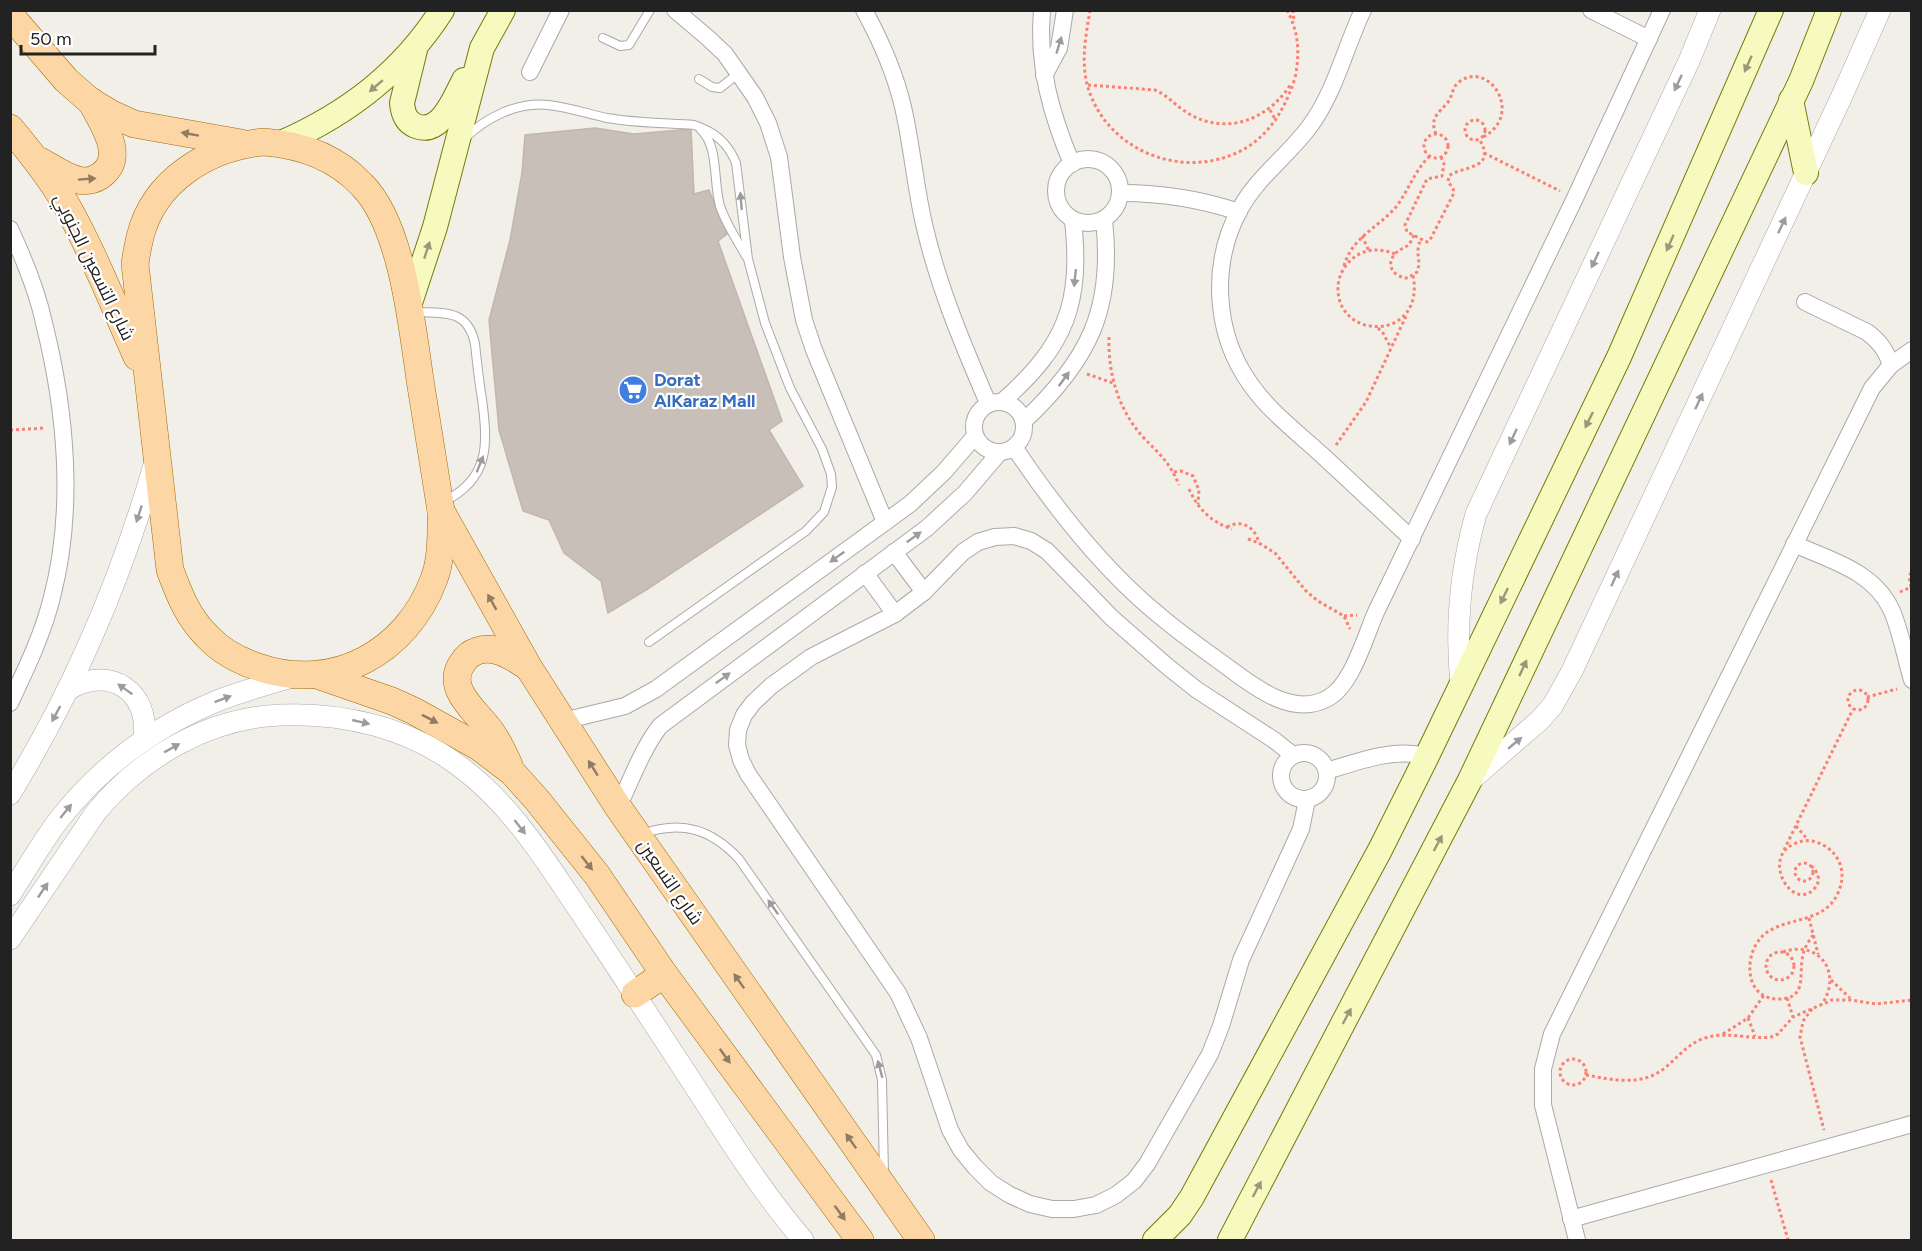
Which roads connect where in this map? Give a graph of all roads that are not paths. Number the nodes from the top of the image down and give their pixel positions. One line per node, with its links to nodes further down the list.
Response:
1 (442, 10): 19 (main road)
2 (503, 10): 20 (main road)
3 (561, 10): 21 (street)
4 (650, 10): 17 (lane)
5 (675, 10): 22 (street)
6 (864, 10): 46 (street)
7 (1042, 10): 23 (street)
8 (1065, 10): 23 (street, one-way to 8)
9 (1363, 10): 36 (street)
10 (1591, 10): 18 (street)
11 (1662, 10): 18 (street)
12 (1710, 10): 62 (street, one-way to 62)
13 (1772, 10): 62 (main road, one-way to 62)
14 (1829, 10): 26 (main road)
15 (1880, 10): 34 (street)
16 (10, 15): 25 (main road)
17 (603, 38)
18 (1649, 39): 53 (street)
19 (415, 48): 20 (main road); 29 (main road, one-way to 29)
20 (482, 48): 31 (main road)
21 (531, 72)
22 (740, 73): 24 (lane); 52 (street)
23 (1044, 76): 33 (street)
24 (699, 79)
25 (90, 100): 30 (main road, one-way to 25); 32 (main road, one-way to 25)
26 (1791, 100): 34 (main road); 72 (main road, one-way to 26)
27 (694, 125): 31 (lane); 40 (lane); 40 (lane, one-way to 27)
28 (10, 128): 32 (main road, شارع التسعين الجنوبي)
29 (281, 143): 30 (main road); 42 (main road)
30 (248, 144): 45 (main road)
31 (454, 151): 42 (main road, one-way to 31)
32 (34, 157): 45 (main road, شارع التسعين الجنوبي)
33 (1072, 164): 35 (street); 37 (street)
34 (1806, 173): 72 (street, one-way to 34)
35 (1121, 193): 36 (street); 38 (street)
36 (1239, 212): 53 (street)
37 (1073, 220): 38 (street); 46 (street, one-way to 46)
38 (1104, 220): 47 (street, one-way to 38)
39 (10, 229): 65 (street)
40 (748, 259): 59 (lane)
41 (1805, 302): 44 (street)
42 (409, 309): 51 (main road); 51 (lane, one-way to 42)
43 (1911, 350): 44 (street)
44 (1891, 364): 54 (street)
45 (148, 381): 50 (main road)
46 (995, 402): 47 (street); 48 (street)
47 (1024, 421): 49 (street)
48 (975, 436): 49 (street); 52 (street)
49 (1007, 450): 53 (street); 55 (street, one-way to 49)
50 (156, 458): 61 (main road); 64 (street, one-way to 64)
51 (441, 507): 60 (main road, شارع التسعين, one-way to 51); 61 (main road)
52 (885, 522): 66 (street, one-way to 66)
53 (1412, 538)
54 (1794, 544): 63 (street); 83 (street)
55 (894, 552): 56 (street); 57 (street)
56 (865, 573): 58 (street); 75 (street, one-way to 56)
57 (924, 592): 58 (street); 68 (street)
58 (895, 614): 74 (street)
59 (649, 642)
60 (529, 668): 66 (main road, شارع التسعين); 71 (main road)
61 (307, 675): 67 (street, one-way to 61); 71 (main road, one-way to 71)
62 (1461, 684): 69 (main road)
63 (1906, 684)
64 (69, 688): 67 (street, one-way to 64); 73 (street, one-way to 73)
65 (10, 703)
66 (563, 721): 75 (main road, شارع التسعين, one-way to 66)
67 (144, 740): 77 (street, one-way to 67)
68 (1293, 755): 70 (street); 74 (street)
69 (1427, 756): 70 (street); 87 (main road)
70 (1327, 771): 74 (street)
71 (512, 772): 79 (main road, one-way to 79)
72 (1470, 780): 88 (main road, one-way to 72)
73 (10, 794)
74 (1307, 800)
75 (618, 807): 76 (main road, شارع التسعين)
76 (638, 836): 82 (main road, شارع التسعين, one-way to 76); 82 (lane, one-way to 76)
77 (10, 894)
78 (10, 939): 80 (street, one-way to 80)
79 (664, 975): 80 (main road); 85 (main road, one-way to 85)
80 (635, 994): 84 (street)
81 (1911, 1124): 83 (street)
82 (885, 1190): 86 (main road, شارع التسعين)
83 (1571, 1219): 89 (street)
84 (803, 1240)
85 (860, 1240)
86 (921, 1240)
87 (1155, 1240)
88 (1230, 1240)
89 (1577, 1240)

